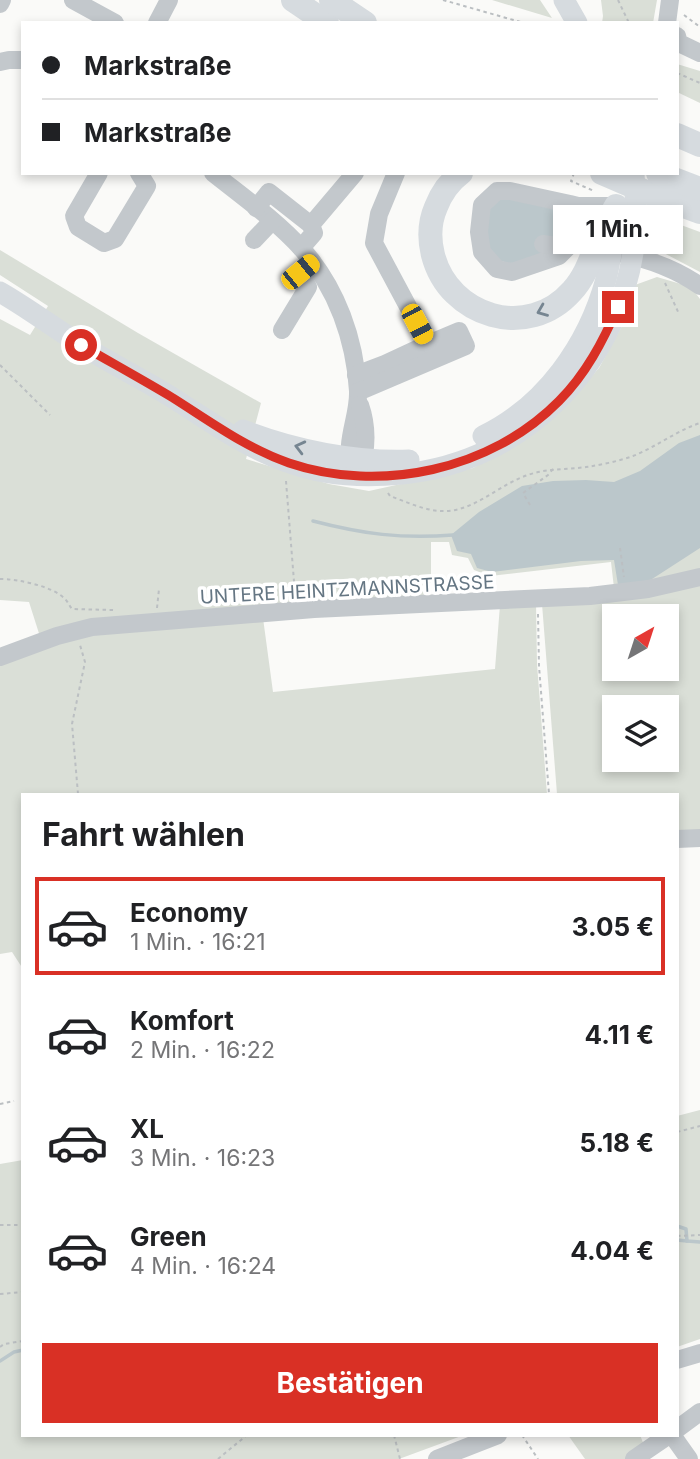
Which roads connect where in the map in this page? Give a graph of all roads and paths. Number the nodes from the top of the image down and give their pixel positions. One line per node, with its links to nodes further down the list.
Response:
1 (72, 0): 12 (street)
2 (169, 0): 13 (street)
3 (293, 0): 14 (highway)
4 (331, 0): 15 (highway)
5 (443, 0): 10 (path)
6 (461, 0): 10 (path)
7 (564, 0): 17 (main road)
8 (618, 0): 18 (path)
9 (661, 0): 19 (street)
10 (460, 5): 16 (path)
11 (674, 11): 20 (path)
12 (111, 21)
13 (158, 21)
14 (324, 21)
15 (362, 21)
16 (517, 21)
17 (576, 21)
18 (628, 21)
19 (659, 21)
20 (700, 27)
21 (21, 60): 22 (street)
22 (0, 62)
23 (679, 74): 24 (path)
24 (700, 83)
25 (679, 136): 26 (highway)
26 (700, 145)
27 (98, 175): 28 (street)
28 (140, 175)
29 (215, 175): 40 (street)
30 (353, 175): 43 (street)
31 (395, 175): 55 (street)
32 (459, 175): 39 (highway, one-way to 32)
33 (573, 175): 36 (path)
34 (615, 175): 39 (main road)
35 (646, 179): 36 (highway); 37 (highway); 41 (highway); 47 (main road)
36 (598, 182)
37 (700, 189)
38 (570, 204): 39 (street); 45 (street); 45 (street)
39 (616, 206): 47 (main road)
40 (256, 208): 42 (street); 43 (street)
41 (700, 212)
42 (272, 221): 44 (street); 48 (street)
43 (312, 225): 48 (street)
44 (254, 240)
45 (568, 243): 46 (street)
46 (543, 244)
47 (622, 254): 49 (street); 63 (main road); 65 (main road)
48 (307, 255): 54 (street); 58 (street)
49 (667, 268): 50 (street); 53 (path)
50 (700, 286)
51 (0, 292): 56 (main road)
52 (0, 304): 56 (main road)
53 (680, 314)
54 (282, 330)
55 (428, 344): 58 (street); 58 (street)
56 (81, 345): 59 (main road)
57 (0, 365): 60 (path)
58 (357, 389): 63 (street)
59 (174, 399): 62 (main road); 63 (main road, one-way to 59)
60 (50, 415)
61 (700, 423): 64 (path)
62 (287, 462): 63 (main road); 72 (path)
63 (356, 464): 65 (main road)
64 (553, 468): 65 (path); 66 (path)
65 (382, 476)
66 (530, 505)
67 (620, 548): 71 (path)
68 (700, 576): 71 (street, UNTERE HEINTZMANNSTRASSE)
69 (0, 579): 73 (path)
70 (159, 589): 75 (path)
71 (626, 592): 75 (street, UNTERE HEINTZMANNSTRASSE)
72 (289, 597)
73 (122, 610)
74 (538, 613): 79 (path)
75 (156, 623): 76 (street, UNTERE HEINTZMANNSTRASSE)
76 (75, 631): 77 (street, UNTERE HEINTZMANNSTRASSE); 78 (path)
77 (0, 657)
78 (78, 793)
79 (549, 793)
80 (700, 838): 81 (street)
81 (679, 839)
82 (14, 1101): 83 (path)
83 (0, 1104)
84 (699, 1128): 85 (path)
85 (679, 1132)
86 (0, 1225): 87 (path)
87 (21, 1225)
88 (700, 1235): 89 (path)
89 (679, 1236)
90 (21, 1292): 91 (path)
91 (0, 1294)
92 (21, 1341): 93 (path)
93 (0, 1347)
94 (700, 1353): 95 (street)
95 (679, 1359)
96 (700, 1412): 97 (street)
97 (679, 1428)
98 (245, 1437): 104 (path)
99 (394, 1437): 105 (path)
100 (493, 1437): 106 (street)
101 (523, 1437): 107 (path)
102 (667, 1437): 108 (street)
103 (672, 1437): 109 (street)
104 (218, 1459)
105 (400, 1459)
106 (437, 1459)
107 (538, 1459)
108 (634, 1459)
109 (689, 1459)

